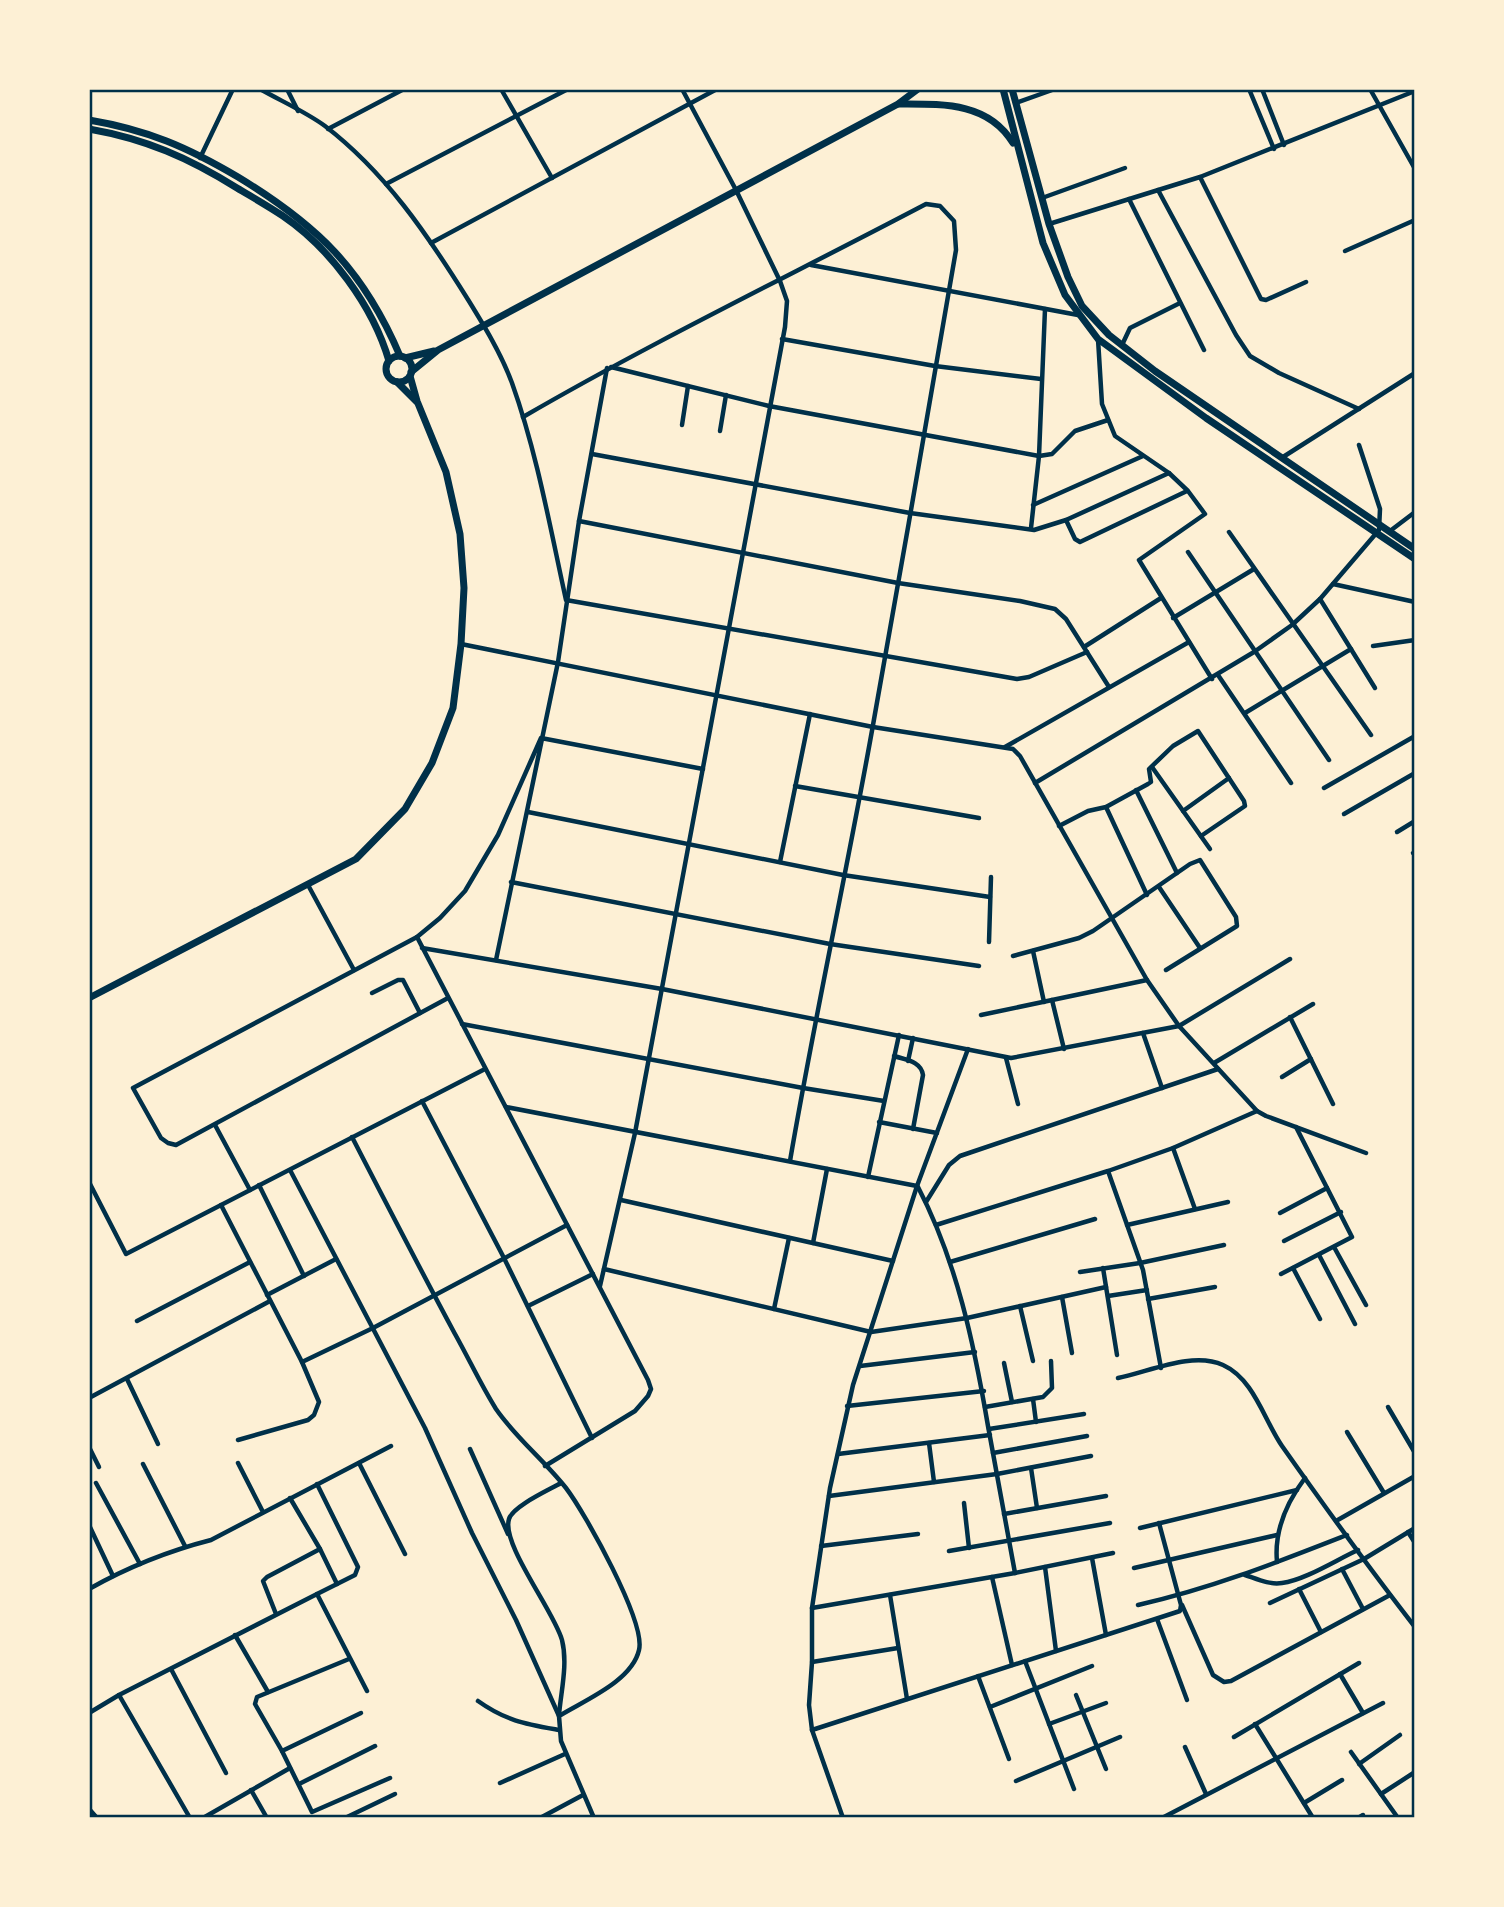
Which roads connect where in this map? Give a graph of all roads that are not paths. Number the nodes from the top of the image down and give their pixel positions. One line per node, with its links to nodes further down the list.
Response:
1 (233, 89): 30 (street)
2 (260, 89): 21 (street)
3 (287, 89): 21 (street)
4 (404, 89): 25 (street)
5 (501, 89): 22 (street)
6 (569, 89): 22 (street)
7 (682, 89): 18 (street)
8 (717, 89): 18 (street)
9 (918, 89): 19 (main road)
10 (1003, 89): 29 (main road)
11 (1013, 89): 17 (main road)
12 (1055, 89): 17 (street)
13 (1249, 89): 28 (street)
14 (1262, 89): 26 (street)
15 (1370, 89): 20 (street)
16 (1415, 91): 20 (street)
17 (1016, 103): 27 (main road)
18 (690, 104): 35 (street); 37 (street)
19 (898, 104): 29 (main road); 37 (main road)
20 (1378, 106): 26 (street); 33 (street)
21 (298, 111): 25 (street)
22 (517, 116): 35 (street); 36 (street)
23 (89, 120): 30 (main road)
24 (89, 129): 31 (main road)
25 (328, 129): 36 (street)
26 (1284, 145): 28 (street)
27 (1028, 148): 29 (main road); 39 (main road)
28 (1274, 149): 34 (street)
29 (1017, 150): 43 (main road)
30 (201, 155): 31 (street); 59 (main road)
31 (196, 165): 60 (main road)
32 (1125, 168): 39 (street)
33 (1415, 169)
34 (1200, 177): 38 (street); 48 (street)
35 (552, 178): 44 (street)
36 (386, 184): 44 (street)
37 (736, 190): 47 (street); 53 (main road)
38 (1158, 190): 40 (street); 71 (street)
39 (1042, 198): 42 (main road)
40 (1129, 199): 42 (street); 50 (street)
41 (1415, 220): 45 (street)
42 (1049, 224): 43 (main road); 56 (main road)
43 (1039, 227): 52 (main road)
44 (431, 243): 53 (street)
45 (1345, 251)
46 (810, 265): 47 (street); 49 (street); 49 (street)
47 (780, 281): 54 (street); 62 (street)
48 (1306, 282)
49 (948, 292): 51 (street); 61 (street)
50 (1180, 303): 56 (street); 58 (street)
51 (1045, 309): 52 (street); 65 (street)
52 (1079, 315): 55 (main road)
53 (484, 326): 57 (main road); 72 (street)
54 (782, 339): 61 (street); 70 (street)
55 (1098, 339): 73 (street); 91 (main road)
56 (1122, 345): 81 (main road)
57 (438, 350): 59 (main road); 64 (main road)
58 (1204, 350)
59 (403, 357): 60 (main road); 64 (main road)
60 (389, 361): 66 (main road)
61 (936, 366): 65 (street); 76 (street)
62 (608, 367): 67 (street); 72 (street); 78 (street)
63 (1415, 373): 71 (street)
64 (411, 374): 66 (main road); 69 (main road)
65 (1041, 380): 80 (street)
66 (397, 382): 69 (main road)
67 (688, 386): 68 (street); 74 (street)
68 (726, 395): 70 (street); 75 (street)
69 (417, 401): 111 (main road)
70 (769, 406): 76 (street); 83 (street)
71 (1359, 409): 81 (street)
72 (523, 417): 104 (street)
73 (1108, 420): 79 (street); 80 (street)
74 (682, 425)
75 (720, 432)
76 (923, 436): 80 (street); 87 (street)
77 (1359, 445): 91 (street)
78 (592, 454): 83 (street); 89 (street)
79 (1144, 455): 82 (street); 85 (street)
80 (1039, 456): 85 (street)
81 (1281, 458): 91 (main road)
82 (1169, 473): 84 (street); 88 (street)
83 (755, 485): 87 (street); 96 (street)
84 (1188, 491): 88 (street); 102 (street)
85 (1033, 505): 90 (street)
86 (1415, 512): 93 (street)
87 (910, 513): 90 (street); 99 (street)
88 (1066, 520): 90 (street)
89 (579, 521): 96 (street); 104 (street)
90 (1031, 528)
91 (1378, 529): 93 (main road); 97 (main road); 100 (street)
92 (1229, 532): 98 (street)
93 (1389, 532): 94 (main road)
94 (1415, 549)
95 (1188, 552): 101 (street)
96 (743, 554): 99 (street); 108 (street)
97 (1415, 559)
98 (1254, 569): 101 (street); 107 (street)
99 (898, 583): 113 (street); 116 (street)
100 (1333, 584): 103 (street); 105 (street)
101 (1216, 593): 106 (street); 115 (street)
102 (1161, 598): 106 (street); 113 (street)
103 (1320, 599): 107 (street); 114 (street)
104 (566, 600): 108 (street); 117 (street)
105 (1415, 601)
106 (1173, 618): 110 (street)
107 (1292, 625): 115 (street); 118 (street)
108 (729, 630): 116 (street); 124 (street)
109 (1415, 640): 112 (street)
110 (1189, 642): 120 (street); 121 (street)
111 (461, 644): 117 (street); 159 (main road)
112 (1373, 646)
113 (1086, 649): 116 (street); 121 (street)
114 (1352, 649): 118 (street); 122 (street)
115 (1256, 650): 119 (street); 123 (street)
116 (885, 657): 127 (street)
117 (558, 662): 124 (street); 130 (street)
118 (1322, 667): 123 (street); 128 (street)
119 (1218, 675): 120 (street); 125 (street)
120 (1212, 679): 137 (street)
121 (1109, 687): 131 (street)
122 (1375, 688)
123 (1283, 690): 125 (street); 132 (street)
124 (716, 695): 126 (street); 134 (street)
125 (1245, 713): 138 (street)
126 (810, 714): 127 (street); 139 (street)
127 (873, 727): 131 (street); 142 (street)
128 (1371, 735)
129 (1415, 736): 140 (street)
130 (541, 738): 134 (street); 145 (street); 165 (street)
131 (1005, 747): 137 (street)
132 (1329, 760)
133 (1152, 767): 136 (street); 141 (street); 144 (street)
134 (703, 769): 152 (street)
135 (1415, 773): 146 (street)
136 (1229, 778): 144 (street); 151 (street)
137 (1035, 783): 149 (street)
138 (1291, 783)
139 (795, 786): 142 (street); 154 (street)
140 (1324, 788)
141 (1136, 790): 143 (street); 155 (street)
142 (859, 797): 147 (street); 156 (street)
143 (1105, 807): 149 (street); 161 (street)
144 (1183, 811): 151 (street)
145 (528, 812): 152 (street); 158 (street)
146 (1344, 814)
147 (979, 818)
148 (1415, 821): 150 (street)
149 (1059, 826): 164 (street)
150 (1397, 832)
151 (1201, 836): 153 (street)
152 (689, 844): 154 (street); 163 (street)
153 (1210, 849)
154 (780, 862): 156 (street)
155 (1177, 873): 160 (street); 169 (street)
156 (843, 875): 162 (street); 167 (street)
157 (991, 877): 162 (street)
158 (510, 882): 163 (street); 173 (street)
159 (308, 885): 175 (street); 180 (main road)
160 (1158, 887): 161 (street); 169 (street)
161 (1147, 895): 164 (street)
162 (990, 897): 166 (street)
163 (676, 915): 167 (street); 178 (street)
164 (1111, 919): 170 (street); 177 (street)
165 (417, 937): 168 (street); 175 (street)
166 (989, 942)
167 (830, 944): 174 (street); 188 (street)
168 (422, 948): 173 (street); 181 (street)
169 (1200, 948): 176 (street)
170 (1033, 951): 171 (street); 183 (street)
171 (1013, 957)
172 (1290, 959): 190 (street)
173 (496, 960): 178 (street)
174 (979, 966)
175 (354, 970): 214 (street)
176 (1166, 970)
177 (1147, 980): 182 (street); 190 (street)
178 (662, 989): 188 (street); 199 (street)
179 (372, 993): 185 (street)
180 (89, 998)
181 (448, 998): 185 (street); 189 (street)
182 (1052, 1000): 183 (street); 195 (street)
183 (1044, 1002): 186 (street)
184 (1313, 1004): 187 (street)
185 (420, 1013): 214 (street)
186 (981, 1016)
187 (1290, 1017): 198 (street); 201 (street)
188 (815, 1018): 192 (street); 205 (street)
189 (461, 1024): 199 (street); 202 (street)
190 (1179, 1026): 191 (street); 201 (street)
191 (1143, 1033): 195 (street); 206 (street)
192 (899, 1035): 193 (street); 196 (street)
193 (913, 1038): 194 (street); 200 (street)
194 (968, 1049): 197 (street); 218 (street)
195 (1064, 1049): 197 (street)
196 (894, 1056): 200 (street); 208 (street)
197 (1006, 1058): 209 (street)
198 (1311, 1059): 204 (street); 210 (street)
199 (649, 1060): 205 (street); 217 (street)
200 (908, 1061): 216 (street)
201 (1214, 1063): 203 (street)
202 (485, 1069): 207 (street); 211 (street)
203 (1219, 1069): 206 (street); 212 (street)
204 (1282, 1077)
205 (803, 1088): 208 (street); 222 (street)
206 (1163, 1088): 234 (street)
207 (422, 1101): 219 (street); 249 (street)
208 (884, 1101): 213 (street)
209 (1018, 1104)
210 (1333, 1104)
211 (505, 1107): 217 (street); 240 (street)
212 (1257, 1111): 215 (street); 220 (street)
213 (879, 1122): 216 (street); 226 (street)
214 (215, 1125): 231 (street)
215 (1295, 1127): 221 (street); 230 (street)
216 (913, 1129): 218 (street)
217 (635, 1132): 222 (street); 232 (street)
218 (937, 1133): 229 (street)
219 (352, 1137): 224 (street); 267 (street)
220 (1173, 1148): 225 (street); 236 (street)
221 (1366, 1153)
222 (790, 1161): 223 (street)
223 (827, 1168): 226 (street); 245 (street)
224 (290, 1170): 228 (street); 250 (street)
225 (1108, 1171): 241 (street); 242 (street)
226 (868, 1177): 229 (street)
227 (89, 1182): 235 (street)
228 (259, 1185): 231 (street); 261 (street)
229 (917, 1186): 234 (street); 251 (street)
230 (1327, 1188): 237 (street); 238 (street)
231 (250, 1190): 235 (street)
232 (621, 1200): 243 (street); 257 (street)
233 (1228, 1202): 236 (street)
234 (926, 1203): 241 (street)
235 (221, 1205): 252 (street)
236 (1195, 1210): 242 (street)
237 (1341, 1212): 244 (street); 247 (street)
238 (1280, 1213)
239 (1095, 1219): 253 (street)
240 (567, 1225): 249 (street); 259 (street)
241 (936, 1225): 253 (street)
242 (1127, 1225): 254 (street)
243 (789, 1238): 245 (street); 275 (street)
244 (1284, 1241)
245 (813, 1243): 251 (street)
246 (1224, 1245): 254 (street)
247 (1334, 1247): 248 (street); 272 (street)
248 (1318, 1255): 256 (street); 279 (street)
249 (504, 1258): 267 (street); 273 (street)
250 (336, 1259): 261 (street); 280 (street)
251 (893, 1261): 281 (street)
252 (250, 1262): 266 (street); 278 (street)
253 (950, 1262): 276 (street)
254 (1140, 1263): 255 (street); 265 (street)
255 (1103, 1268): 258 (street); 263 (street)
256 (1293, 1268): 260 (street); 277 (street)
257 (604, 1269): 262 (street); 275 (street)
258 (1080, 1272)
259 (593, 1274): 262 (street); 273 (street)
260 (1280, 1274)
261 (304, 1276): 266 (street)
262 (600, 1286): 305 (street)
263 (1106, 1287): 268 (street); 269 (street)
264 (1215, 1287): 270 (street)
265 (1147, 1290): 268 (street); 270 (street)
266 (267, 1294): 271 (street)
267 (434, 1296): 280 (street); 319 (street)
268 (1108, 1296): 284 (street)
269 (1062, 1297): 274 (street); 283 (street)
270 (1149, 1298): 290 (street)
271 (270, 1301): 287 (street); 292 (street)
272 (1366, 1305)
273 (528, 1306): 305 (street)
274 (1020, 1306): 276 (street); 285 (street)
275 (774, 1309): 281 (street)
276 (967, 1318): 281 (street); 282 (street)
277 (1320, 1319)
278 (137, 1321)
279 (1356, 1324)
280 (373, 1328): 287 (street); 415 (street)
281 (870, 1332): 289 (street)
282 (975, 1352): 289 (street); 293 (street)
283 (1072, 1353)
284 (1117, 1354)
285 (1032, 1361)
286 (1051, 1361): 295 (street)
287 (302, 1362): 306 (street)
288 (1004, 1363): 296 (street)
289 (860, 1366): 297 (street)
290 (1161, 1368): 291 (street); 324 (street)
291 (1118, 1378)
292 (127, 1379): 294 (street); 308 (street)
293 (984, 1391): 297 (street); 298 (street)
294 (89, 1398)
295 (1033, 1399): 296 (street); 301 (street)
296 (1012, 1402): 298 (street)
297 (847, 1406): 314 (street)
298 (985, 1407): 302 (street)
299 (1388, 1407): 313 (street)
300 (1084, 1414): 301 (street)
301 (1036, 1422): 302 (street)
302 (990, 1432): 307 (street); 312 (street)
303 (1346, 1432): 330 (street)
304 (1087, 1436): 312 (street)
305 (592, 1438): 319 (street)
306 (238, 1440)
307 (929, 1443): 314 (street); 325 (street)
308 (158, 1444)
309 (391, 1446): 317 (street)
310 (89, 1447): 320 (street)
311 (470, 1449): 351 (street)
312 (993, 1453): 322 (street)
313 (1415, 1453)
314 (838, 1454): 331 (street)
315 (1091, 1457): 321 (street)
316 (238, 1463): 336 (street)
317 (359, 1463): 328 (street); 358 (street)
318 (143, 1464): 350 (street)
319 (545, 1466): 327 (street)
320 (99, 1467)
321 (1031, 1468): 322 (street); 335 (street)
322 (997, 1474): 325 (street); 337 (street)
323 (1415, 1476): 330 (street)
324 (1306, 1478): 329 (street); 338 (street)
325 (934, 1482): 331 (street)
326 (96, 1483): 363 (street)
327 (561, 1483): 351 (street); 415 (street)
328 (317, 1485): 333 (street); 371 (street)
329 (1297, 1490): 340 (street); 346 (street)
330 (1384, 1493): 338 (street)
331 (829, 1496): 352 (street)
332 (1106, 1496): 335 (street)
333 (290, 1498): 336 (street); 354 (street)
334 (964, 1503): 353 (street)
335 (1037, 1509): 337 (street)
336 (263, 1512): 350 (street)
337 (1004, 1514): 348 (street)
338 (1336, 1521): 347 (street)
339 (1110, 1523): 348 (street)
340 (1159, 1523): 342 (street); 360 (street)
341 (89, 1525): 369 (street)
342 (1140, 1528)
343 (1415, 1528): 344 (street)
344 (1408, 1532): 349 (street); 361 (street)
345 (918, 1534): 352 (street)
346 (1277, 1535): 360 (street); 362 (street)
347 (1347, 1535): 355 (street); 362 (street)
348 (1009, 1541): 353 (street); 367 (street)
349 (1415, 1543)
350 (185, 1546): 363 (street)
351 (514, 1546): 415 (street)
352 (821, 1546): 381 (street)
353 (969, 1548): 356 (street)
354 (320, 1549): 371 (street); 383 (street)
355 (1358, 1550): 361 (street); 368 (street)
356 (949, 1551)
357 (1114, 1553): 359 (street)
358 (405, 1554)
359 (1092, 1558): 364 (street); 388 (street)
360 (1169, 1559): 365 (street); 377 (street)
361 (1364, 1559): 366 (street); 376 (street)
362 (1277, 1562): 368 (street)
363 (140, 1564): 369 (street)
364 (1045, 1567): 367 (street); 390 (street)
365 (1134, 1569)
366 (1342, 1569): 373 (street); 382 (street)
367 (1015, 1573): 370 (street)
368 (1244, 1574): 377 (street)
369 (113, 1576): 372 (street)
370 (992, 1577): 375 (street); 395 (street)
371 (337, 1584): 374 (street)
372 (89, 1589)
373 (1299, 1589): 378 (street); 386 (street)
374 (317, 1594): 383 (street); 391 (street)
375 (890, 1595): 381 (street); 389 (street)
376 (1390, 1595): 382 (street); 385 (street)
377 (1179, 1596): 379 (street); 380 (street)
378 (1270, 1603)
379 (1138, 1605)
380 (1181, 1605): 384 (street); 386 (street)
381 (812, 1608): 393 (street)
382 (1363, 1609): 386 (street)
383 (276, 1614): 387 (street)
384 (1157, 1619): 388 (street); 406 (street)
385 (1415, 1628)
386 (1321, 1632)
387 (235, 1635): 397 (street); 402 (street)
388 (1106, 1635): 390 (street)
389 (898, 1648): 393 (street); 405 (street)
390 (1056, 1651): 392 (street)
391 (349, 1659): 401 (street); 402 (street)
392 (1025, 1661): 395 (street); 400 (street)
393 (813, 1662): 419 (street)
394 (1359, 1663): 398 (street)
395 (1012, 1665): 399 (street)
396 (1092, 1666): 400 (street)
397 (172, 1669): 403 (street); 436 (street)
398 (1340, 1674): 414 (street); 417 (street)
399 (978, 1676): 405 (street); 410 (street)
400 (1036, 1690): 410 (street); 416 (street)
401 (366, 1691)
402 (268, 1692): 426 (street)
403 (118, 1695): 412 (street); 451 (street)
404 (1076, 1695): 411 (street)
405 (907, 1699): 419 (street)
406 (1186, 1700)
407 (478, 1701): 418 (street)
408 (1106, 1703): 411 (street)
409 (1383, 1703): 414 (street)
410 (990, 1707): 429 (street)
411 (1082, 1712): 416 (street); 424 (street)
412 (89, 1713)
413 (361, 1713): 426 (street)
414 (1363, 1713): 430 (street)
415 (559, 1716): 418 (street)
416 (1049, 1724): 431 (street)
417 (1255, 1724): 422 (street); 430 (street)
418 (559, 1730): 428 (street)
419 (813, 1730): 457 (street)
420 (1400, 1735): 432 (street)
421 (1120, 1737): 424 (street)
422 (1234, 1737)
423 (375, 1746): 441 (street)
424 (1097, 1747): 431 (street); 434 (street)
425 (1185, 1747): 445 (street)
426 (282, 1751): 433 (street)
427 (1351, 1752): 432 (street)
428 (565, 1754): 440 (street); 447 (street)
429 (1009, 1759)
430 (1276, 1759): 445 (street); 448 (street)
431 (1063, 1761): 439 (street); 442 (street)
432 (1359, 1764): 446 (street)
433 (290, 1768): 441 (street); 443 (street)
434 (1106, 1769)
435 (1415, 1772): 446 (street)
436 (226, 1773)
437 (390, 1778): 441 (street)
438 (1342, 1780): 448 (street)
439 (1016, 1781)
440 (500, 1783)
441 (299, 1784)
442 (1074, 1789)
443 (251, 1790): 452 (street); 453 (street)
444 (395, 1794): 454 (street)
445 (1206, 1794): 458 (street)
446 (1381, 1794): 460 (street)
447 (583, 1795): 455 (street); 456 (street)
448 (1304, 1803): 459 (street)
449 (89, 1810): 450 (main road)
450 (96, 1818)
451 (190, 1818)
452 (203, 1818)
453 (267, 1818)
454 (345, 1818)
455 (540, 1818)
456 (594, 1818)
457 (844, 1818)
458 (1162, 1818)
459 (1313, 1818)
460 (1398, 1818)

